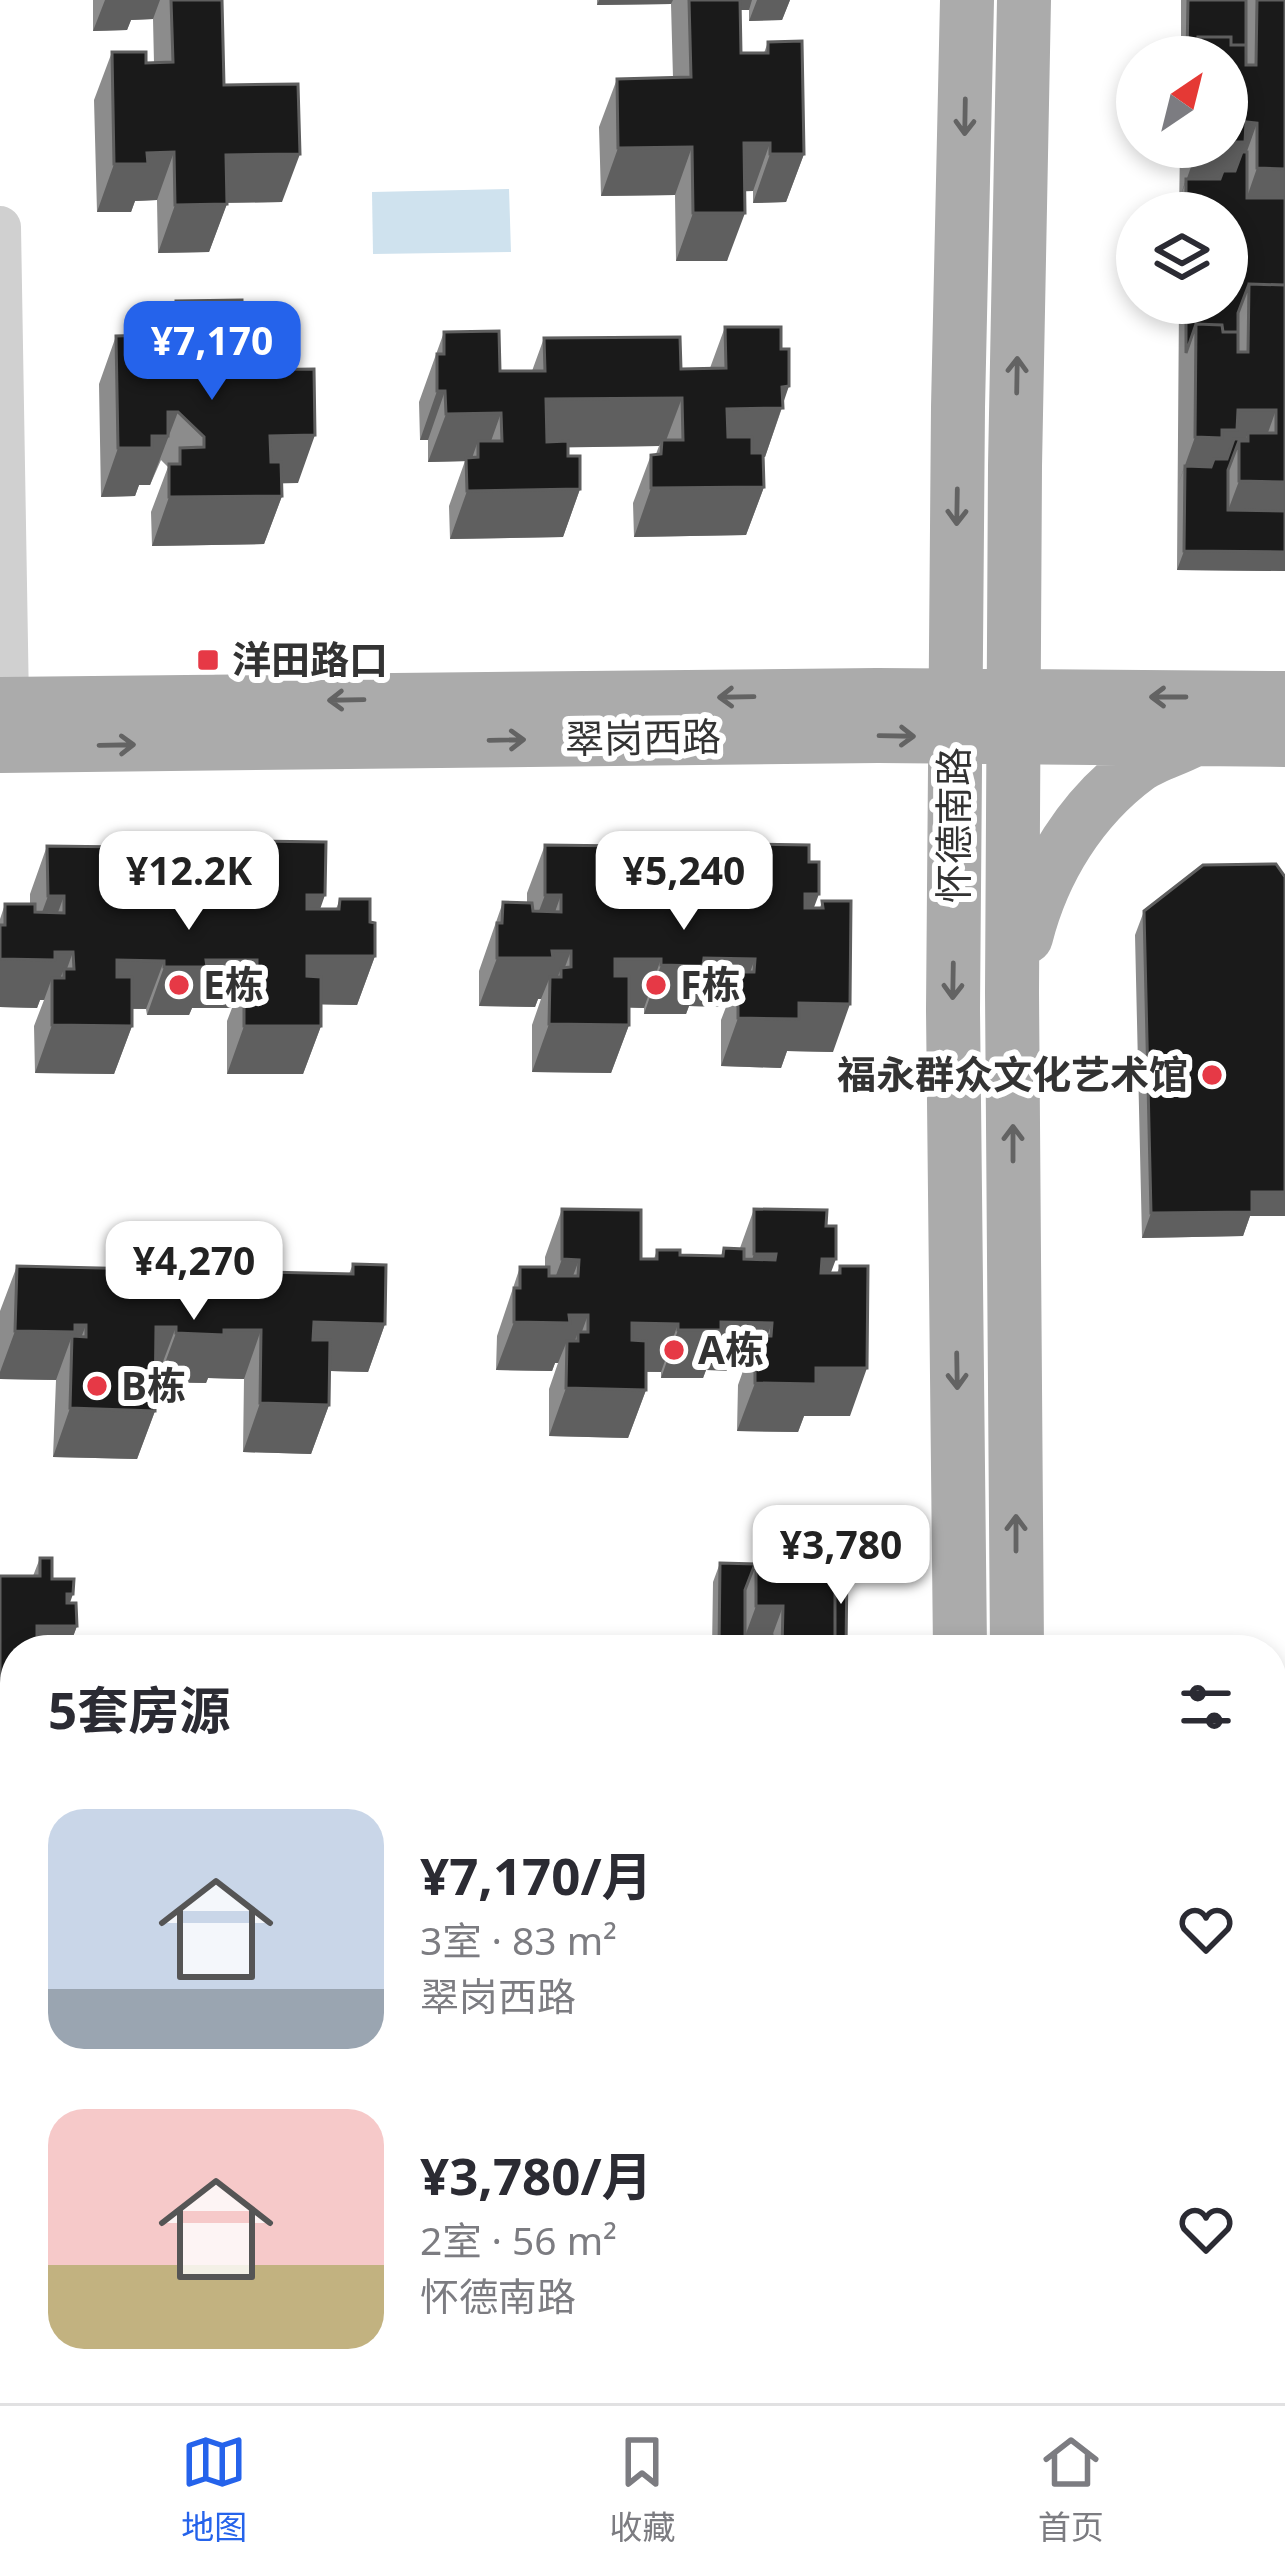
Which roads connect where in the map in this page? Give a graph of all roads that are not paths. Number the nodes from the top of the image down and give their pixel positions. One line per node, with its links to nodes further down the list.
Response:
1 (967, 0): 5 (main road, 怀德南路, one-way to 5)
2 (1024, 0): 6 (main road, 怀德南路, one-way to 2)
3 (0, 227): 7 (street)
4 (1285, 698): 6 (main road, 翠岗西路, one-way to 6)
5 (955, 716): 6 (main road, 翠岗西路); 7 (main road, 翠岗西路); 11 (main road, 怀德南路, one-way to 11)
6 (1014, 717): 8 (main road, 翠岗西路); 10 (main road, 怀德南路)
7 (3, 718)
8 (1196, 739): 9 (main road, 翠岗西路); 10 (main road)
9 (1285, 740)
10 (1012, 992): 12 (main road, 怀德南路, one-way to 10)
11 (960, 1635)
12 (1017, 1635)

